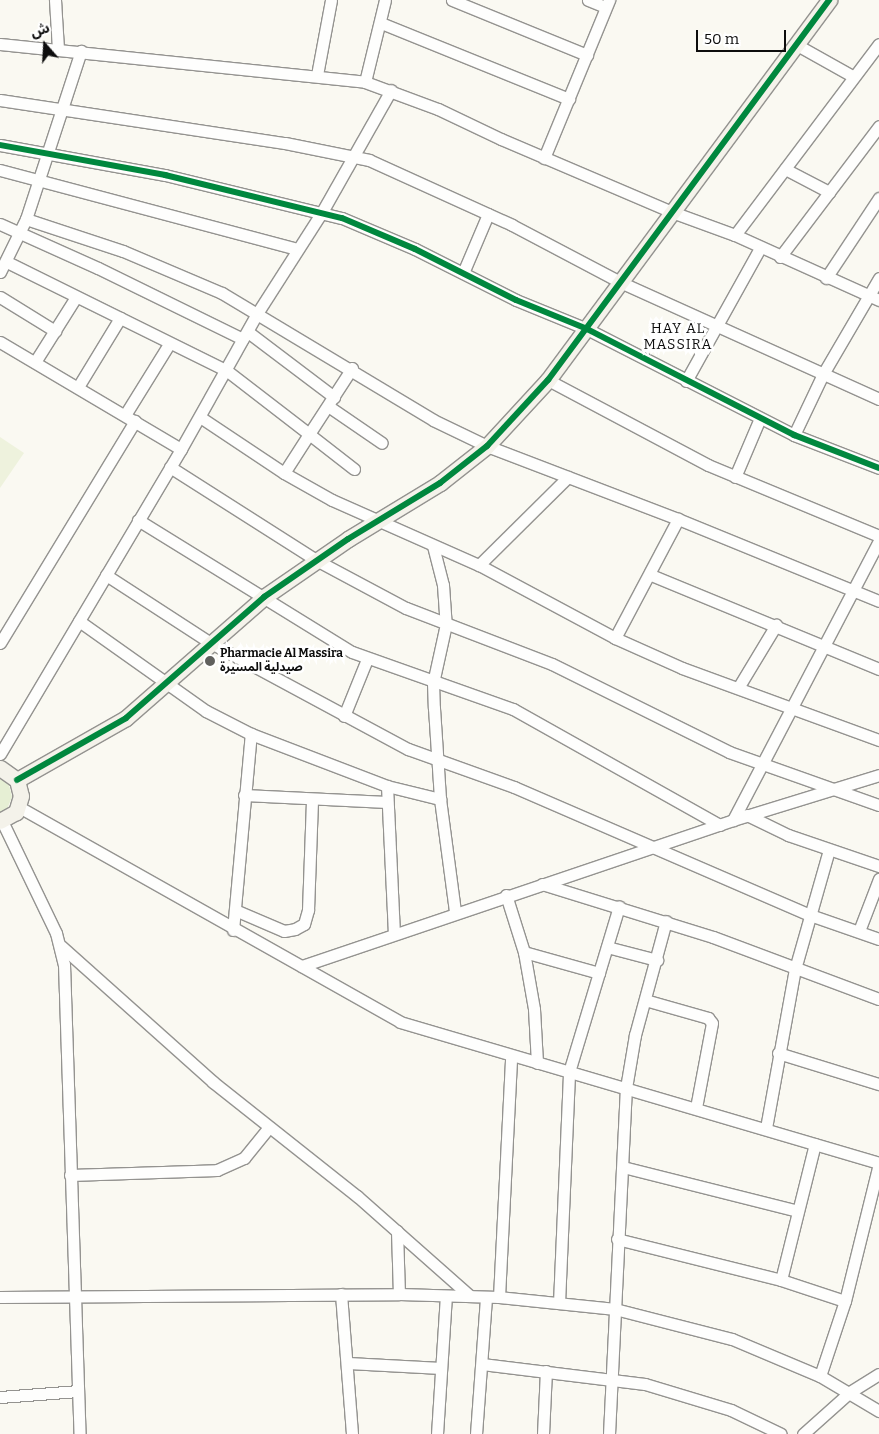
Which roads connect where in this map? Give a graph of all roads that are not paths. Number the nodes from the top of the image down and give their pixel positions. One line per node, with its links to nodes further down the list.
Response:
1 (55, 0): 12 (street)
2 (331, 0): 15 (street)
3 (385, 0): 8 (street)
4 (452, 0): 14 (street)
5 (588, 0): 7 (street)
6 (829, 0): 10 (street)
7 (607, 4): 14 (street)
8 (381, 23): 17 (street); 19 (street)
9 (0, 44): 12 (street)
10 (797, 44): 16 (street); 33 (street)
11 (879, 44): 16 (street)
12 (58, 49): 13 (street)
13 (82, 51): 15 (street); 21 (street)
14 (587, 55): 19 (street)
15 (316, 75): 17 (street)
16 (854, 77): 27 (street)
17 (366, 82): 18 (street)
18 (391, 90): 25 (street); 26 (street)
19 (570, 99): 26 (street)
20 (0, 100): 21 (street)
21 (62, 111): 24 (street); 25 (street)
22 (879, 126): 30 (street)
23 (0, 145): 24 (street)
24 (45, 156): 29 (street); 32 (street)
25 (353, 157): 32 (street); 34 (street)
26 (544, 158): 33 (street)
27 (785, 169): 30 (street); 38 (street)
28 (0, 170): 29 (street)
29 (37, 178): 35 (street); 40 (street)
30 (829, 192): 41 (street)
31 (879, 198): 45 (street)
32 (322, 212): 40 (street); 44 (street)
33 (672, 212): 38 (street); 47 (street)
34 (488, 214): 44 (street); 47 (street)
35 (26, 219): 37 (street); 52 (street)
36 (0, 224): 37 (street)
37 (20, 231): 42 (street); 57 (street)
38 (735, 235): 39 (street)
39 (760, 248): 41 (street); 54 (street)
40 (297, 249): 52 (street)
41 (780, 257): 45 (street)
42 (7, 262): 43 (street); 50 (street)
43 (0, 272)
44 (464, 273): 55 (street)
45 (826, 278): 48 (street)
46 (879, 278): 48 (street)
47 (620, 282): 54 (street); 55 (street)
48 (867, 294): 51 (street); 63 (street)
49 (0, 297): 56 (street)
50 (76, 297): 53 (street); 56 (street)
51 (879, 300)
52 (258, 312): 57 (street); 61 (street)
53 (120, 318): 59 (street); 66 (street)
54 (719, 325): 63 (street); 65 (street)
55 (587, 329): 64 (street); 65 (street)
56 (55, 331): 60 (street)
57 (246, 336): 62 (street); 68 (street)
58 (0, 342): 60 (street)
59 (169, 344): 62 (street); 70 (street)
60 (35, 362): 66 (street)
61 (352, 368): 68 (street); 75 (street)
62 (226, 370): 69 (street); 72 (street)
63 (823, 374): 67 (street); 73 (street)
64 (548, 380): 75 (street); 82 (street)
65 (686, 381): 71 (street)
66 (78, 387): 70 (street)
67 (879, 399)
68 (331, 401): 72 (street); 74 (street)
69 (200, 417): 76 (street); 80 (street)
70 (130, 418): 76 (street); 101 (street)
71 (760, 418): 73 (street); 82 (street)
72 (309, 434): 79 (street); 80 (street)
73 (794, 435): 78 (street)
74 (382, 443)
75 (487, 446): 81 (street); 85 (street)
76 (181, 449): 77 (street)
77 (170, 467): 84 (street); 89 (street)
78 (879, 468)
79 (354, 469)
80 (284, 473): 85 (street)
81 (568, 477): 83 (street); 90 (street)
82 (735, 477): 86 (street)
83 (678, 518): 91 (street); 93 (street)
84 (138, 520): 92 (street); 94 (street)
85 (377, 521): 88 (street); 89 (street)
86 (879, 536)
87 (879, 541): 93 (street)
88 (433, 546): 90 (street); 97 (street)
89 (316, 560): 94 (street); 97 (street)
90 (479, 566): 99 (street)
91 (651, 575): 98 (street); 99 (street)
92 (106, 576): 96 (street); 100 (street)
93 (852, 591): 95 (street); 102 (street)
94 (264, 597): 100 (street); 103 (street)
95 (879, 601)
96 (79, 621): 105 (street); 112 (street)
97 (446, 624): 106 (street); 114 (street)
98 (776, 625): 102 (street); 107 (street)
99 (615, 638): 107 (street)
100 (209, 642): 105 (street); 109 (street)
101 (0, 643)
102 (824, 644): 104 (street); 108 (street)
103 (367, 659): 106 (street); 109 (street)
104 (879, 669)
105 (164, 683): 110 (street); 117 (street)
106 (433, 683): 113 (street); 129 (street)
107 (738, 688): 108 (street)
108 (790, 706): 111 (street); 114 (street)
109 (344, 716): 113 (street)
110 (251, 734): 118 (street); 120 (street)
111 (879, 740)
112 (0, 754)
113 (438, 760): 121 (street); 130 (street)
114 (760, 763): 119 (street); 127 (street)
115 (0, 768): 117 (street)
116 (879, 775): 119 (street)
117 (17, 780): 125 (street)
118 (387, 786): 121 (street); 123 (street)
119 (829, 788): 124 (street); 126 (street)
120 (244, 796): 122 (street); 137 (street)
121 (440, 799): 138 (street)
122 (312, 800): 123 (street); 137 (street)
123 (388, 802): 143 (street)
124 (879, 805)
125 (19, 807): 128 (street); 141 (street)
126 (747, 815): 127 (street); 131 (street)
127 (733, 820): 129 (street)
128 (1, 821): 145 (street)
129 (720, 825): 130 (street)
130 (654, 848): 134 (street); 139 (street)
131 (829, 850): 132 (street); 139 (street)
132 (879, 866)
133 (879, 879): 142 (street)
134 (542, 884): 135 (street); 136 (street)
135 (506, 896): 138 (street); 147 (street)
136 (618, 906): 140 (street); 146 (street)
137 (234, 910): 141 (street)
138 (455, 912): 143 (street)
139 (810, 915): 142 (street); 150 (street)
140 (666, 921): 148 (street); 150 (street)
141 (233, 930): 149 (street)
142 (859, 931): 144 (street)
143 (394, 933): 149 (street)
144 (879, 939)
145 (61, 946): 161 (street); 166 (street)
146 (607, 947): 148 (street); 151 (street)
147 (524, 952): 151 (street); 156 (street)
148 (657, 960): 152 (street)
149 (302, 966): 155 (street)
150 (795, 969): 153 (street); 154 (street)
151 (599, 973): 157 (street)
152 (645, 1000): 159 (street); 160 (street)
153 (879, 1000)
154 (778, 1053): 158 (street); 162 (street)
155 (511, 1056): 156 (street); 178 (street)
156 (537, 1063): 157 (street)
157 (569, 1072): 159 (street); 180 (street)
158 (879, 1084)
159 (626, 1088): 160 (street); 165 (street)
160 (696, 1108): 162 (street)
161 (268, 1128): 166 (street); 168 (street)
162 (766, 1128): 163 (street)
163 (815, 1144): 164 (street); 167 (street)
164 (879, 1164): 179 (street)
165 (623, 1167): 167 (street); 169 (street)
166 (70, 1175): 176 (street)
167 (798, 1212): 170 (street)
168 (397, 1230): 172 (street); 174 (street)
169 (617, 1239): 170 (street); 181 (street)
170 (781, 1280): 179 (street)
171 (341, 1294): 172 (street); 176 (street); 182 (street)
172 (399, 1294): 173 (street)
173 (446, 1296): 174 (street); 184 (street)
174 (470, 1296): 177 (street)
175 (0, 1297): 176 (street)
176 (73, 1297): 189 (street)
177 (486, 1297): 178 (street); 183 (street)
178 (499, 1297): 180 (street)
179 (845, 1301): 187 (street)
180 (559, 1303): 181 (street)
181 (614, 1309): 187 (street); 188 (street)
182 (348, 1363): 184 (street); 194 (street)
183 (482, 1364): 185 (street); 196 (street)
184 (441, 1368): 195 (street)
185 (546, 1371): 188 (street); 197 (street)
186 (879, 1374): 190 (street)
187 (820, 1376): 190 (street)
188 (611, 1378): 198 (street); 199 (street)
189 (78, 1391): 191 (street); 193 (street)
190 (850, 1392): 192 (street); 200 (street)
191 (0, 1397)
192 (879, 1411)
193 (80, 1434)
194 (352, 1434)
195 (437, 1434)
196 (476, 1434)
197 (543, 1434)
198 (609, 1434)
199 (781, 1434)
200 (803, 1434)

